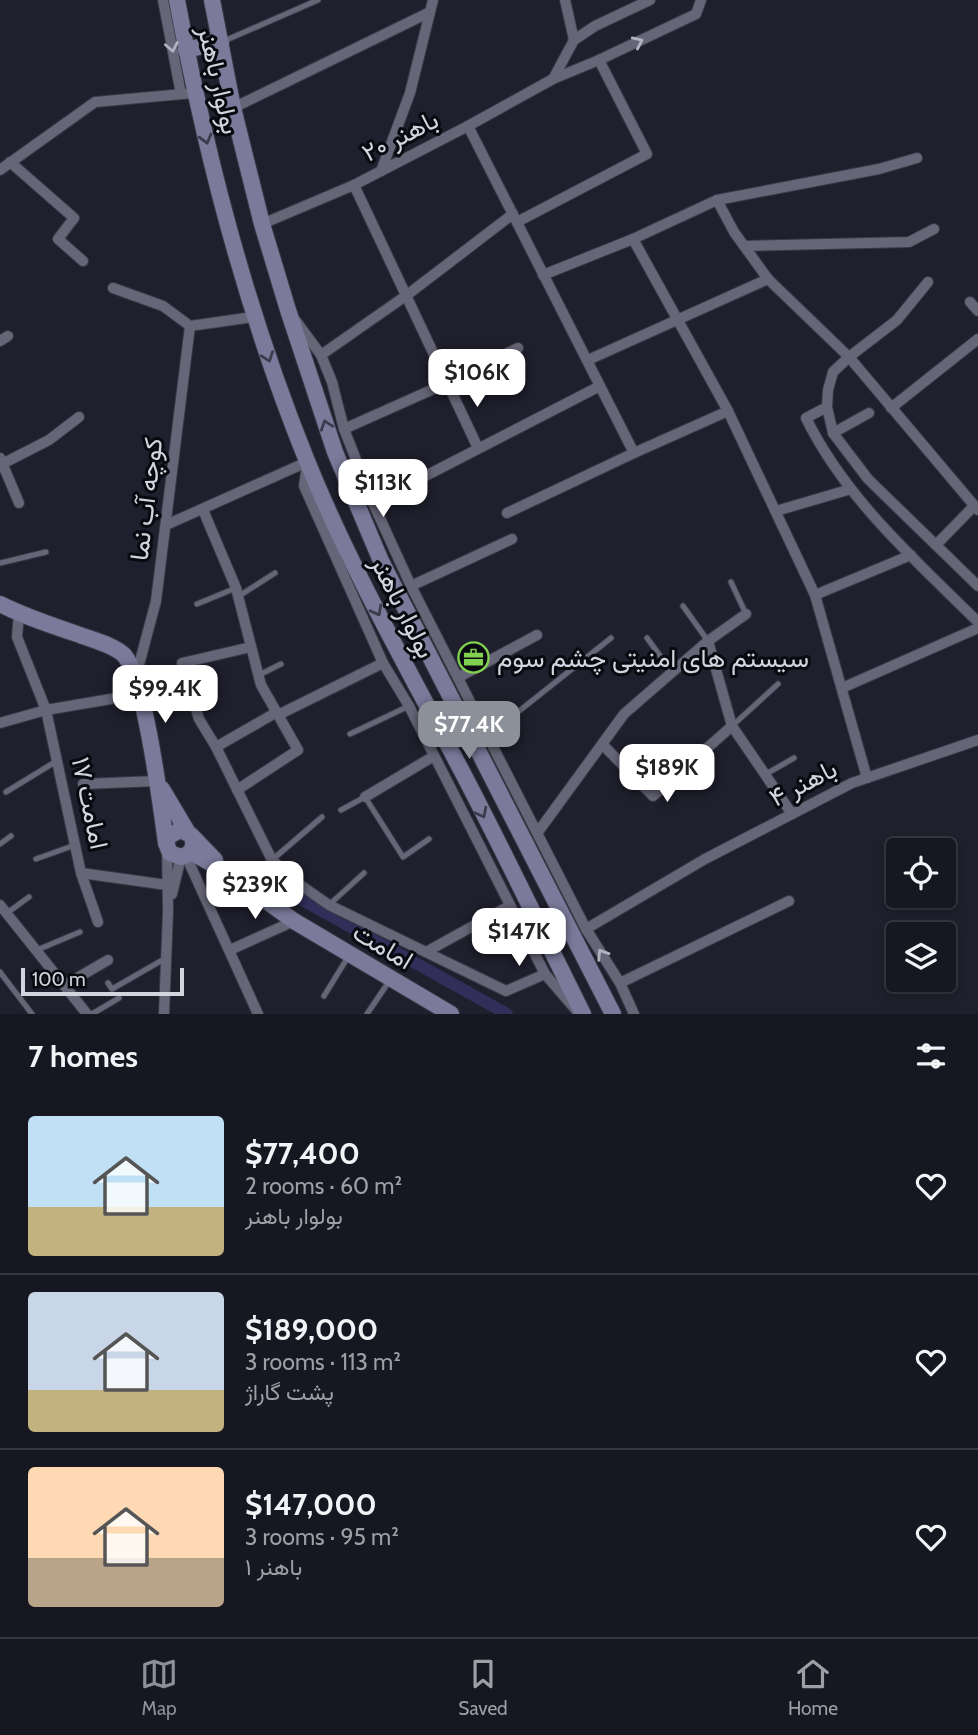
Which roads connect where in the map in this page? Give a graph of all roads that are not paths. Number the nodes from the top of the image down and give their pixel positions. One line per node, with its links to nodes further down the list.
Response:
1 (163, 0): 15 (street, one-way to 15)
2 (177, 0): 12 (main road, بولوار باهنر)
3 (212, 0): 11 (main road, بولوار باهنر)
4 (318, 0): 11 (lane)
5 (433, 0): 9 (street)
6 (565, 0): 10 (street)
7 (650, 0): 10 (street)
8 (701, 0): 13 (street, باهنر ۲۰, one-way to 8)
9 (428, 13): 16 (street); 21 (street)
10 (574, 40): 14 (street)
11 (221, 42): 12 (main road); 16 (main road, بولوار باهنر)
12 (186, 50): 15 (main road, بولوار باهنر)
13 (599, 60): 14 (street, باهنر ۲۰); 24 (street)
14 (553, 79): 17 (street, باهنر ۲۰)
15 (188, 94): 19 (street); 38 (main road, بولوار باهنر, one-way to 38)
16 (233, 108): 25 (main road, بولوار باهنر)
17 (468, 126): 21 (street, باهنر ۲۰); 24 (street)
18 (917, 159): 23 (street)
19 (10, 162): 20 (street); 29 (street)
20 (0, 170)
21 (381, 171): 22 (street, باهنر ۲۰)
22 (354, 185): 25 (street, باهنر ۲۰); 34 (street)
23 (717, 200): 27 (street); 28 (street)
24 (515, 218): 30 (street); 34 (street)
25 (262, 224): 36 (main road, بولوار باهنر)
26 (934, 229): 28 (street)
27 (633, 239): 30 (street); 39 (street)
28 (745, 246): 31 (street)
29 (83, 261)
30 (543, 275): 45 (street)
31 (768, 279): 39 (street); 44 (street)
32 (928, 282): 44 (street)
33 (113, 288): 40 (street)
34 (407, 295): 43 (street); 46 (street)
35 (970, 302): 37 (street)
36 (288, 310): 43 (street); 113 (main road, بولوار باهنر, one-way to 36)
37 (978, 311)
38 (253, 317): 40 (street); 58 (main road, بولوار باهنر, one-way to 58)
39 (676, 320): 45 (street); 50 (street)
40 (190, 326): 68 (street, کوچه آب نما)
41 (978, 339): 49 (street)
42 (518, 348): 46 (street)
43 (321, 355): 53 (street)
44 (849, 356): 48 (street); 49 (street)
45 (588, 360): 47 (street)
46 (447, 383): 53 (street); 55 (street)
47 (600, 386): 55 (street); 56 (street)
48 (827, 407): 54 (street); 60 (street)
49 (891, 408): 64 (street)
50 (727, 411): 56 (street); 66 (street)
51 (869, 413): 54 (street)
52 (79, 417): 57 (street)
53 (344, 429): 63 (street)
54 (833, 433): 70 (street)
55 (478, 448): 63 (street)
56 (634, 453): 67 (street)
57 (2, 460): 59 (street)
58 (307, 462): 65 (street); 75 (main road, بولوار باهنر)
59 (13, 484): 61 (street); 62 (street)
60 (851, 489): 66 (street); 72 (street)
61 (0, 490)
62 (19, 503)
63 (373, 503): 77 (street)
64 (976, 508): 70 (street)
65 (203, 510): 68 (street); 79 (street)
66 (776, 511): 80 (street)
67 (508, 513)
68 (166, 526): 96 (street, کوچه آب نما)
69 (512, 539): 77 (street)
70 (936, 545): 78 (street)
71 (46, 552): 73 (lane)
72 (911, 555): 80 (street); 86 (street)
73 (0, 563)
74 (275, 573): 79 (lane)
75 (351, 577): 93 (street); 116 (main road, بولوار باهنر, one-way to 116)
76 (731, 582): 85 (lane)
77 (411, 586): 98 (street)
78 (978, 586)
79 (237, 592): 82 (lane); 92 (street)
80 (815, 595): 100 (street)
81 (0, 604): 84 (main road, امامت)
82 (197, 604)
83 (683, 606): 91 (lane)
84 (19, 613): 96 (main road, امامت); 103 (street, امامت ۱۷)
85 (746, 614): 91 (street)
86 (978, 622)
87 (978, 628): 100 (street)
88 (537, 635): 98 (street)
89 (611, 638): 108 (lane)
90 (647, 638): 95 (lane)
91 (708, 641): 95 (street); 106 (street)
92 (251, 647): 97 (street); 111 (street)
93 (383, 663): 102 (street); 104 (street)
94 (281, 664): 97 (lane)
95 (673, 673): 110 (street)
96 (136, 676): 101 (main road, امامت)
97 (259, 676): 104 (street)
98 (459, 677): 108 (street)
99 (778, 684): 106 (lane)
100 (842, 688): 119 (street)
101 (140, 694): 103 (street); 120 (main road, امامت)
102 (409, 706): 107 (lane); 112 (street)
103 (46, 710): 105 (street); 115 (street, امامت ۱۷)
104 (277, 714): 111 (street); 123 (street)
105 (0, 723)
106 (732, 726): 110 (street); 117 (street)
107 (350, 734)
108 (489, 735): 132 (street)
109 (978, 740): 119 (street, باهنر ۴)
110 (603, 745): 132 (street)
111 (216, 747): 123 (street)
112 (434, 756): 125 (street); 146 (street)
113 (480, 756): 116 (main road); 118 (main road, بولوار باهنر)
114 (794, 758): 117 (lane)
115 (58, 760): 124 (lane); 134 (street, امامت ۱۷)
116 (460, 768): 122 (main road, بولوار باهنر)
117 (765, 774): 127 (street)
118 (490, 775): 122 (main road); 132 (main road, بولوار باهنر)
119 (867, 778): 127 (street, باهنر ۴)
120 (157, 781): 121 (street); 129 (main road, امامت); 135 (main road, امامت)
121 (83, 784)
122 (469, 786): 172 (main road, بولوار باهنر, one-way to 172)
123 (237, 790): 137 (street)
124 (6, 792)
125 (365, 797): 126 (lane); 131 (lane)
126 (341, 810)
127 (792, 814): 150 (street, باهنر ۴)
128 (322, 817): 137 (lane)
129 (189, 833): 135 (main road); 135 (main road); 138 (main road, امامت)
130 (11, 836): 133 (lane)
131 (429, 839)
132 (536, 840): 150 (street); 173 (main road, بولوار باهنر)
133 (0, 844)
134 (76, 844): 136 (lane); 139 (street, امامت ۱۷)
135 (178, 851): 138 (main road, امامت); 141 (street); 148 (street); 153 (street)
136 (36, 859)
137 (272, 860): 143 (street)
138 (223, 870): 143 (main road, امامت)
139 (81, 873): 141 (street); 149 (street, امامت ۱۷)
140 (364, 873): 145 (lane)
141 (167, 885): 148 (street)
142 (29, 897): 147 (lane)
143 (291, 901): 145 (street); 153 (street); 155 (main road, امامت)
144 (789, 901): 162 (street)
145 (329, 905): 154 (street)
146 (509, 906): 154 (street); 159 (street)
147 (4, 909): 152 (street)
148 (168, 911): 156 (street)
149 (98, 922)
150 (586, 929): 162 (street, one-way to 150)
151 (80, 932): 152 (lane)
152 (37, 950): 163 (street)
153 (230, 950): 169 (street)
154 (426, 952): 159 (street)
155 (349, 955): 160 (main road, امامت); 164 (lane)
156 (166, 958): 161 (lane); 168 (street)
157 (108, 960): 163 (street)
158 (0, 972): 166 (lane)
159 (545, 974): 172 (street)
160 (390, 980): 170 (lane); 171 (main road, امامت)
161 (108, 983)
162 (620, 983): 174 (street)
163 (65, 985): 167 (street)
164 (324, 996)
165 (119, 998): 167 (lane)
166 (32, 1014)
167 (90, 1014)
168 (164, 1014)
169 (258, 1014)
170 (367, 1014)
171 (451, 1014)
172 (581, 1014)
173 (613, 1014)
174 (634, 1014)

